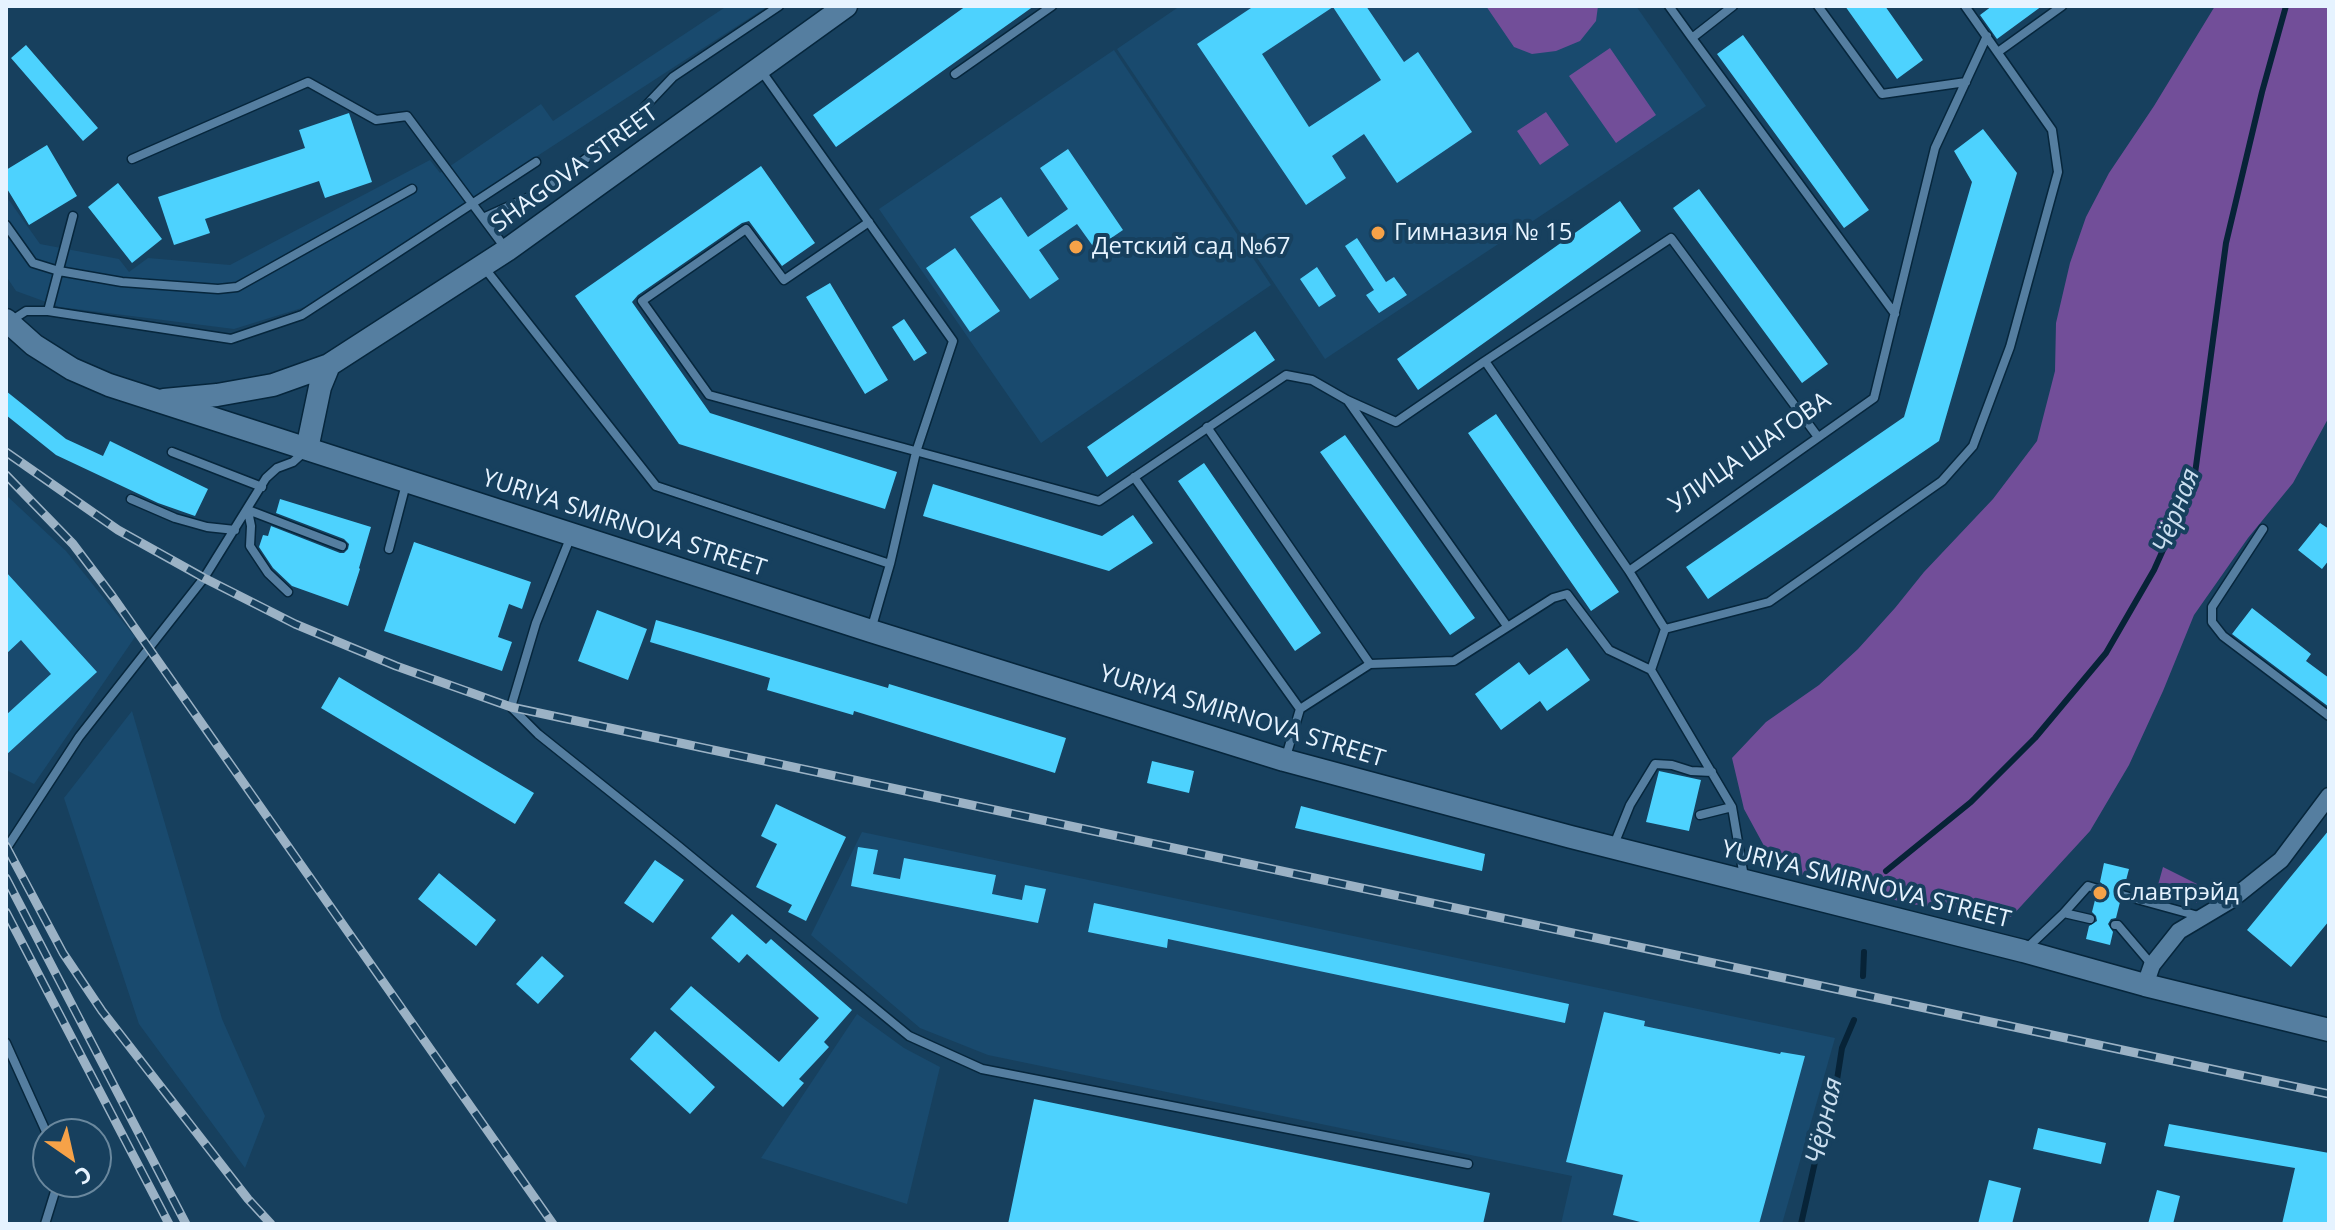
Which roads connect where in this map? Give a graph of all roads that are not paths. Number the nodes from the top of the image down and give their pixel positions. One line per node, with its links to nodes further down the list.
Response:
1 (779, 6): 20 (lane)
2 (846, 6): 12 (main road, SHAGOVA STREET)
3 (1052, 6): 13 (lane)
4 (1669, 6): 10 (lane)
5 (1733, 6): 10 (lane)
6 (1818, 6): 14 (lane)
7 (1965, 6): 9 (lane)
8 (2062, 6): 11 (lane)
9 (1987, 36): 11 (lane); 14 (lane, УЛИЦА ШАГОВА)
10 (1692, 38): 27 (lane)
11 (1998, 52): 52 (lane)
12 (759, 68): 21 (lane); 23 (main road, SHAGOVA STREET)
13 (955, 74)
14 (1966, 82): 27 (lane, УЛИЦА ШАГОВА)
15 (132, 159): 18 (lane)
16 (536, 162): 18 (lane)
17 (412, 189): 25 (lane)
18 (473, 204): 20 (lane); 26 (lane)
19 (73, 216): 25 (lane)
20 (483, 218): 23 (lane)
21 (869, 222): 37 (lane); 37 (lane)
22 (6, 225): 25 (lane)
23 (507, 250): 24 (main road, SHAGOVA STREET)
24 (482, 266): 30 (main road, SHAGOVA STREET); 48 (lane)
25 (59, 271): 26 (lane)
26 (48, 311): 28 (lane)
27 (1895, 314): 34 (lane, УЛИЦА ШАГОВА)
28 (7, 321): 31 (main road, YURIYA SMIRNOVA STREET)
29 (1485, 361): 32 (lane); 34 (lane); 49 (lane)
30 (329, 365): 31 (main road, SHAGOVA STREET); 35 (main road)
31 (155, 400): 35 (main road, YURIYA SMIRNOVA STREET)
32 (1347, 400): 33 (lane); 51 (lane)
33 (1207, 427): 38 (lane); 54 (lane)
34 (1818, 437): 49 (lane, УЛИЦА ШАГОВА)
35 (307, 449): 39 (main road, YURIYA SMIRNOVA STREET); 40 (lane)
36 (172, 452): 40 (lane)
37 (916, 452): 38 (lane); 48 (lane)
38 (1134, 477): 56 (lane)
39 (407, 481): 45 (main road, YURIYA SMIRNOVA STREET); 47 (lane)
40 (262, 487): 42 (lane)
41 (131, 499): 44 (lane)
42 (248, 510): 44 (lane); 46 (lane); 50 (lane)
43 (2263, 529): 57 (lane)
44 (235, 530): 64 (lane)
45 (571, 535): 53 (main road, YURIYA SMIRNOVA STREET); 77 (lane)
46 (342, 546)
47 (389, 549)
48 (890, 564): 53 (lane)
49 (1629, 571): 52 (lane)
50 (288, 592)
51 (1507, 626): 54 (lane); 55 (lane)
52 (1665, 629): 55 (lane)
53 (871, 631): 58 (main road, YURIYA SMIRNOVA STREET)
54 (1370, 664): 56 (lane)
55 (1651, 670): 59 (lane)
56 (1300, 709): 58 (lane)
57 (2329, 716)
58 (1284, 760): 63 (main road, YURIYA SMIRNOVA STREET)
59 (1712, 772): 61 (lane); 63 (lane)
60 (2329, 796): 69 (street)
61 (1732, 807): 62 (lane); 65 (lane)
62 (1700, 815)
63 (1612, 848): 65 (main road, YURIYA SMIRNOVA STREET)
64 (6, 849)
65 (1744, 881): 72 (main road, YURIYA SMIRNOVA STREET)
66 (2098, 889): 68 (lane)
67 (2122, 895): 69 (lane)
68 (2064, 913): 70 (lane); 72 (lane)
69 (2202, 917): 73 (street)
70 (2090, 919)
71 (2115, 925): 73 (lane)
72 (2023, 951): 73 (main road, YURIYA SMIRNOVA STREET)
73 (2148, 975): 74 (main road, YURIYA SMIRNOVA STREET)
74 (2329, 1030)
75 (6, 1043): 76 (lane)
76 (40, 1118)
77 (1468, 1164)
78 (53, 1198): 79 (lane)
79 (45, 1224)

